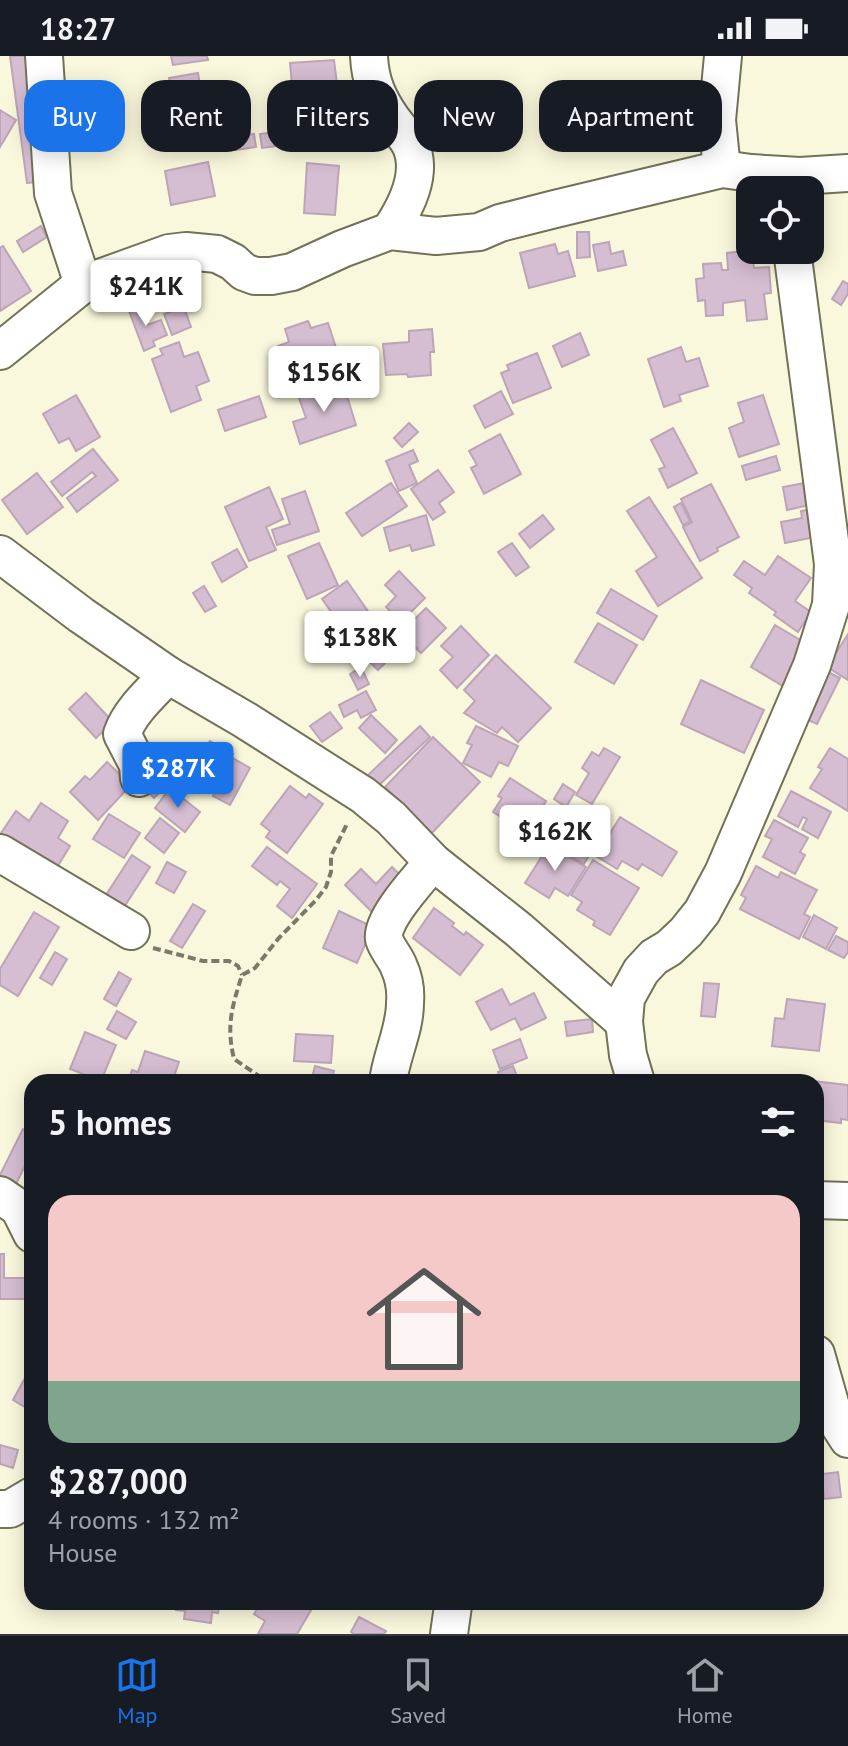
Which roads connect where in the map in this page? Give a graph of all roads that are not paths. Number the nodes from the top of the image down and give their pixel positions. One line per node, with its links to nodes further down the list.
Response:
1 (44, 56): 10 (street)
2 (369, 56): 8 (street)
3 (723, 56): 4 (street)
4 (722, 169): 6 (street); 8 (street)
5 (848, 173): 7 (street)
6 (765, 176)
7 (824, 178)
8 (390, 231): 10 (street)
9 (794, 264): 13 (street)
10 (83, 284): 11 (street)
11 (0, 351)
12 (0, 554): 14 (street)
13 (840, 611): 19 (street)
14 (168, 675): 15 (street); 17 (street)
15 (139, 778)
16 (0, 853): 18 (street)
17 (433, 862): 19 (street); 20 (street)
18 (131, 931)
19 (624, 1022): 21 (street)
20 (389, 1074)
21 (634, 1074)
22 (0, 1195): 25 (street)
23 (824, 1200): 24 (street)
24 (848, 1201)
25 (24, 1218)
26 (824, 1384): 27 (street)
27 (848, 1439)
28 (24, 1501): 29 (street)
29 (0, 1509)
30 (452, 1610): 31 (street)
31 (449, 1634)

